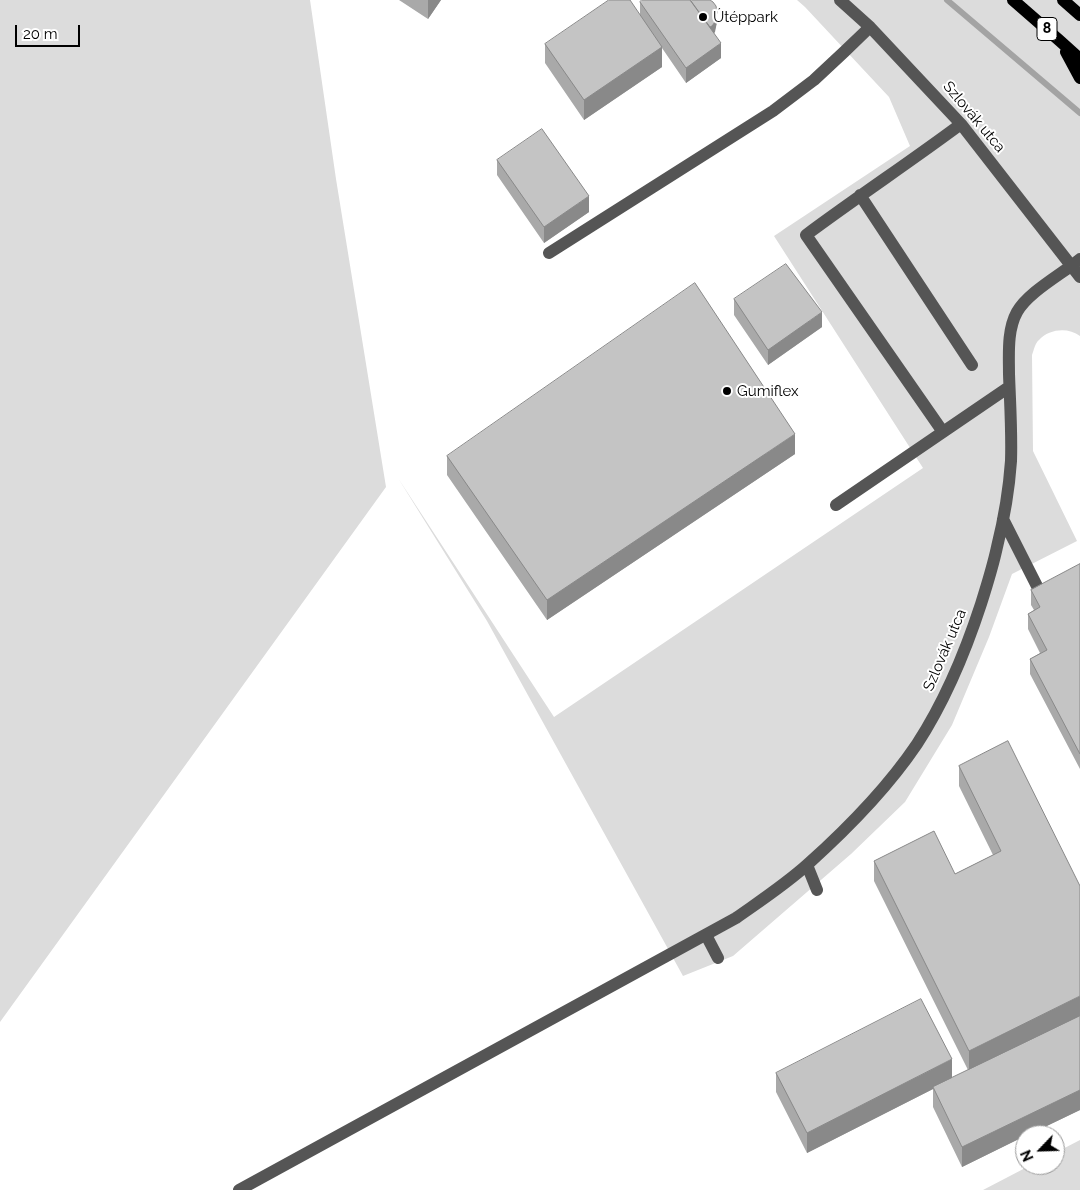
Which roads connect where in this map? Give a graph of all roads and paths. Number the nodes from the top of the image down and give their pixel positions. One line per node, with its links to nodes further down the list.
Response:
1 (840, 0): 5 (street, Szlovák utca)
2 (1013, 0): 6 (main road, 8)
3 (1063, 0): 4 (main road, 8)
4 (1080, 15)
5 (870, 26): 9 (street, Szlovák utca); 11 (street)
6 (1060, 40): 7 (main road, 8); 8 (main road)
7 (1080, 60)
8 (1080, 78)
9 (961, 124): 10 (street); 12 (street, Szlovák utca)
10 (860, 195): 14 (street); 16 (street)
11 (549, 252)
12 (1076, 262): 13 (street); 15 (street, Szlovák utca)
13 (1080, 277)
14 (972, 365)
15 (1009, 387): 16 (street); 18 (street, Szlovák utca)
16 (943, 432): 17 (street)
17 (836, 505)
18 (1003, 520): 19 (street); 20 (street, Szlovák utca)
19 (1043, 598)
20 (807, 865): 21 (street); 22 (street, Szlovák utca)
21 (817, 890)
22 (706, 935): 23 (street); 24 (street, Szlovák utca)
23 (718, 958)
24 (238, 1190)

